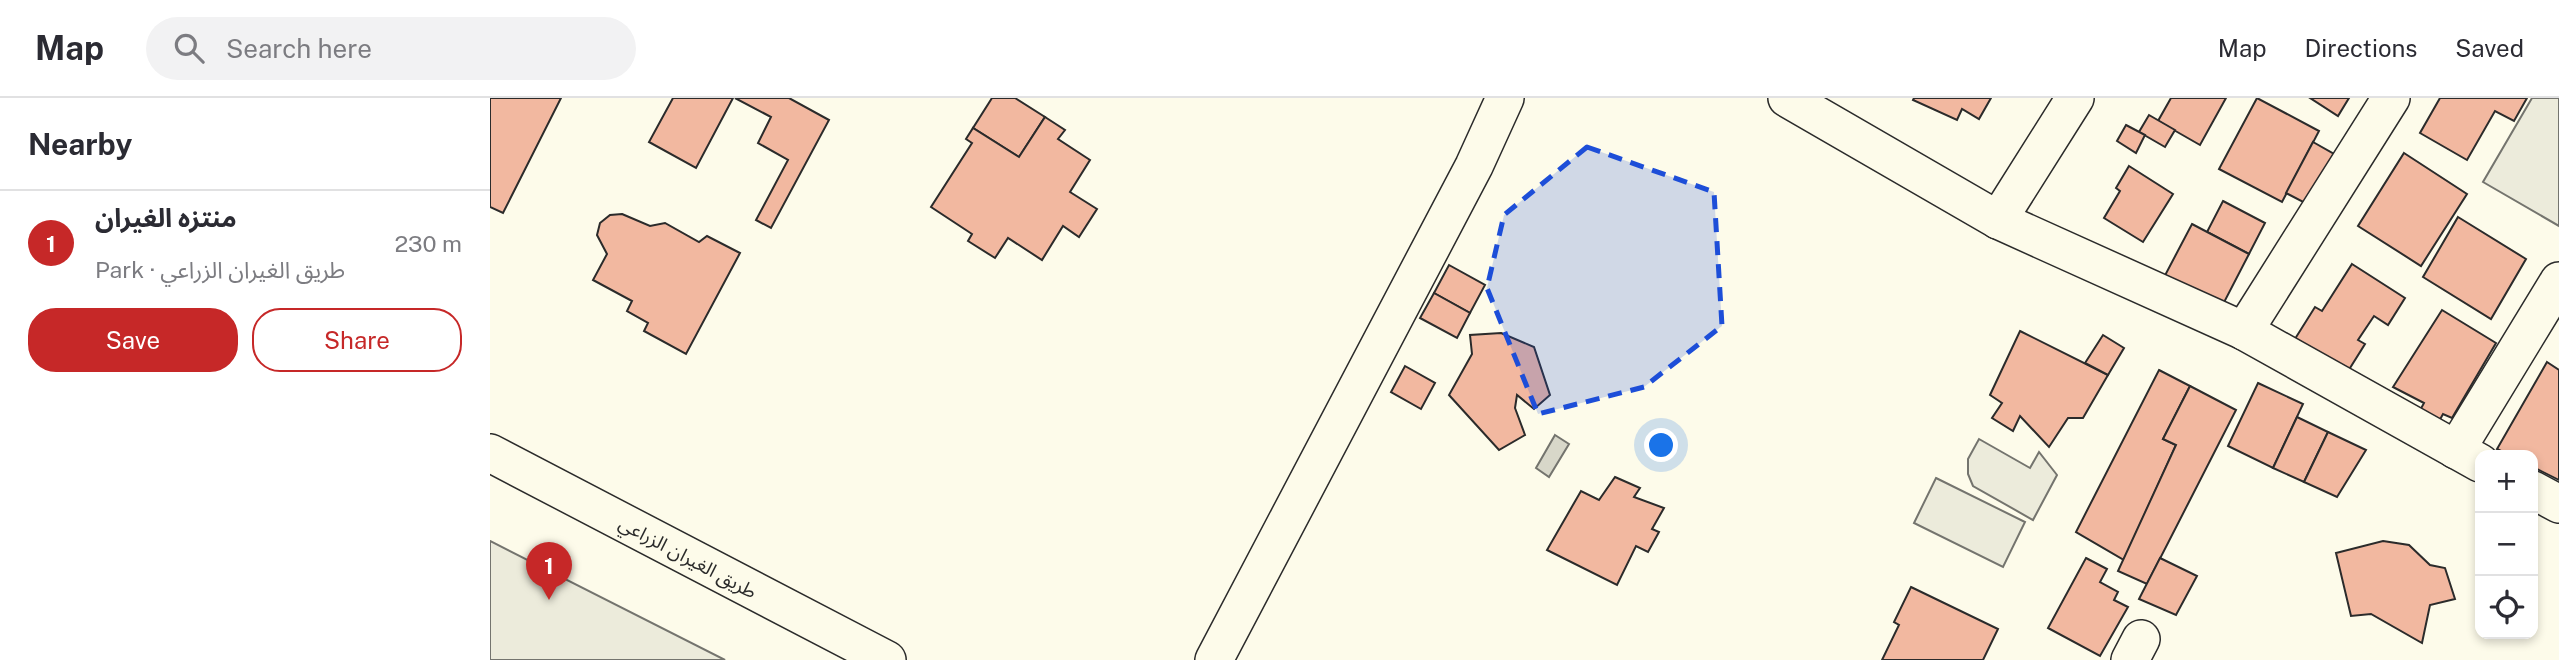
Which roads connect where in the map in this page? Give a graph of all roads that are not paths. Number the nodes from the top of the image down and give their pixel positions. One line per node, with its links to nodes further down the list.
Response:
1 (1505, 98): 13 (street)
2 (1787, 98): 5 (street)
3 (2075, 98): 5 (street)
4 (2391, 98): 7 (street)
5 (1998, 220): 7 (street)
6 (2559, 281): 9 (street)
7 (2244, 331): 9 (street)
8 (490, 453): 12 (street, طريق الغيران الزراعي)
9 (2468, 456)
10 (2538, 493): 11 (street)
11 (2559, 504)
12 (887, 660)
13 (1214, 660)

